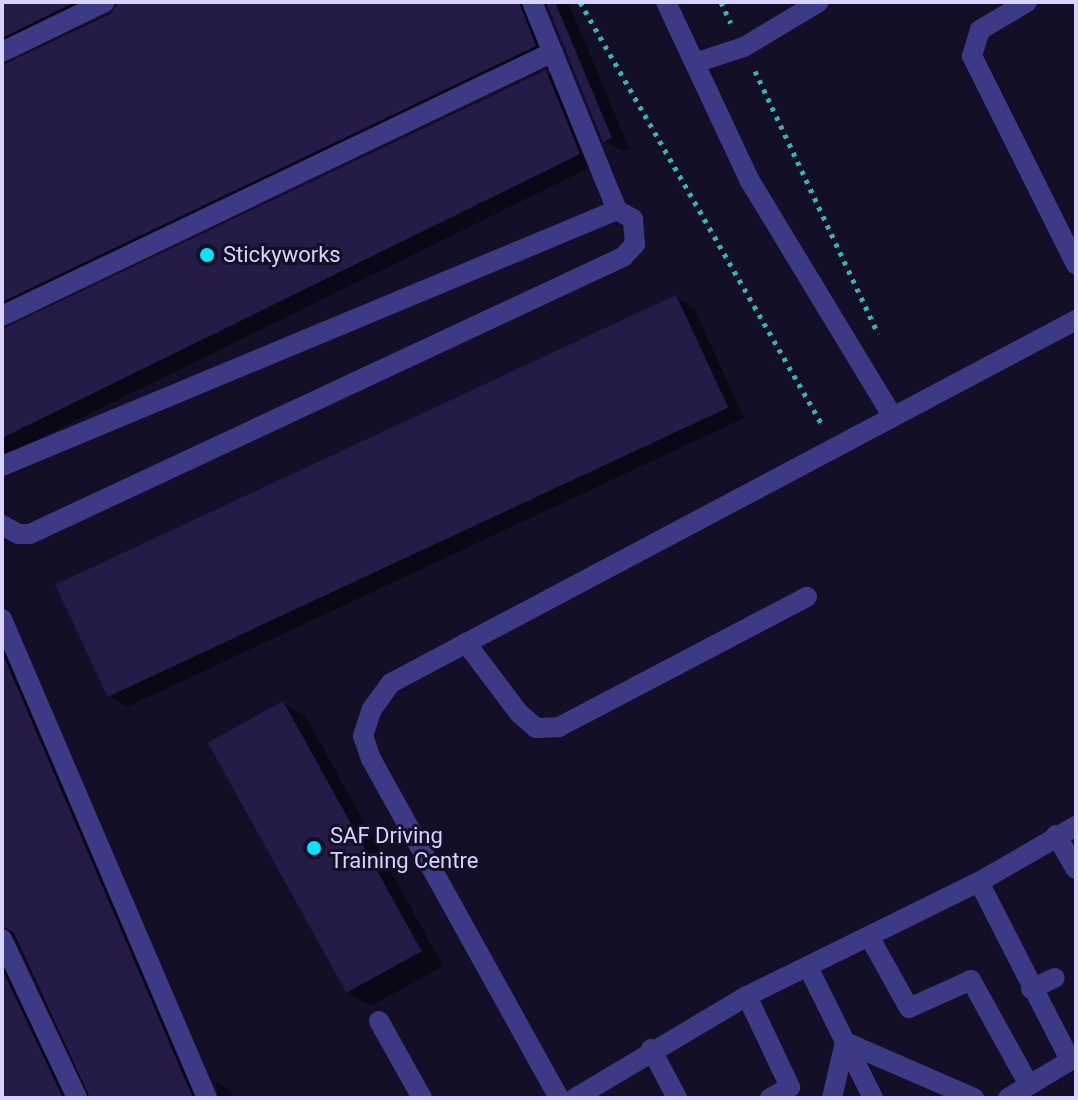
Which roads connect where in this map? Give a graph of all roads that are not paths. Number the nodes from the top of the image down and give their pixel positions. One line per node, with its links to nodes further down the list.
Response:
1 (105, 2): 6 (lane)
2 (532, 2): 7 (lane)
3 (666, 2): 8 (lane)
4 (819, 2): 8 (lane)
5 (1027, 2): 10 (lane)
6 (2, 52)
7 (553, 52): 9 (lane); 11 (lane)
8 (695, 63): 13 (lane)
9 (617, 210): 14 (lane); 15 (lane)
10 (1076, 265)
11 (2, 316)
12 (1076, 320): 13 (lane)
13 (891, 414): 18 (lane)
14 (2, 466)
15 (2, 525)
16 (807, 597): 18 (lane)
17 (2, 619): 35 (lane)
18 (466, 643): 37 (lane)
19 (1076, 826): 20 (lane)
20 (1056, 835): 21 (lane); 22 (lane)
21 (1076, 869)
22 (979, 882): 23 (lane); 27 (lane)
23 (870, 938): 25 (lane); 33 (lane)
24 (2, 939): 34 (lane)
25 (808, 967): 28 (lane); 30 (lane)
26 (1055, 978): 27 (lane)
27 (1031, 989): 32 (lane)
28 (747, 996): 31 (lane); 40 (lane)
29 (379, 1021): 36 (lane)
30 (845, 1042): 41 (lane); 42 (lane); 43 (lane)
31 (651, 1049): 38 (lane); 39 (lane)
32 (1073, 1059): 33 (lane)
33 (1029, 1085): 44 (lane)
34 (77, 1098)
35 (207, 1098)
36 (422, 1098)
37 (559, 1098)
38 (575, 1098)
39 (677, 1098)
40 (770, 1098)
41 (832, 1098)
42 (873, 1098)
43 (974, 1098)
44 (1008, 1098)

